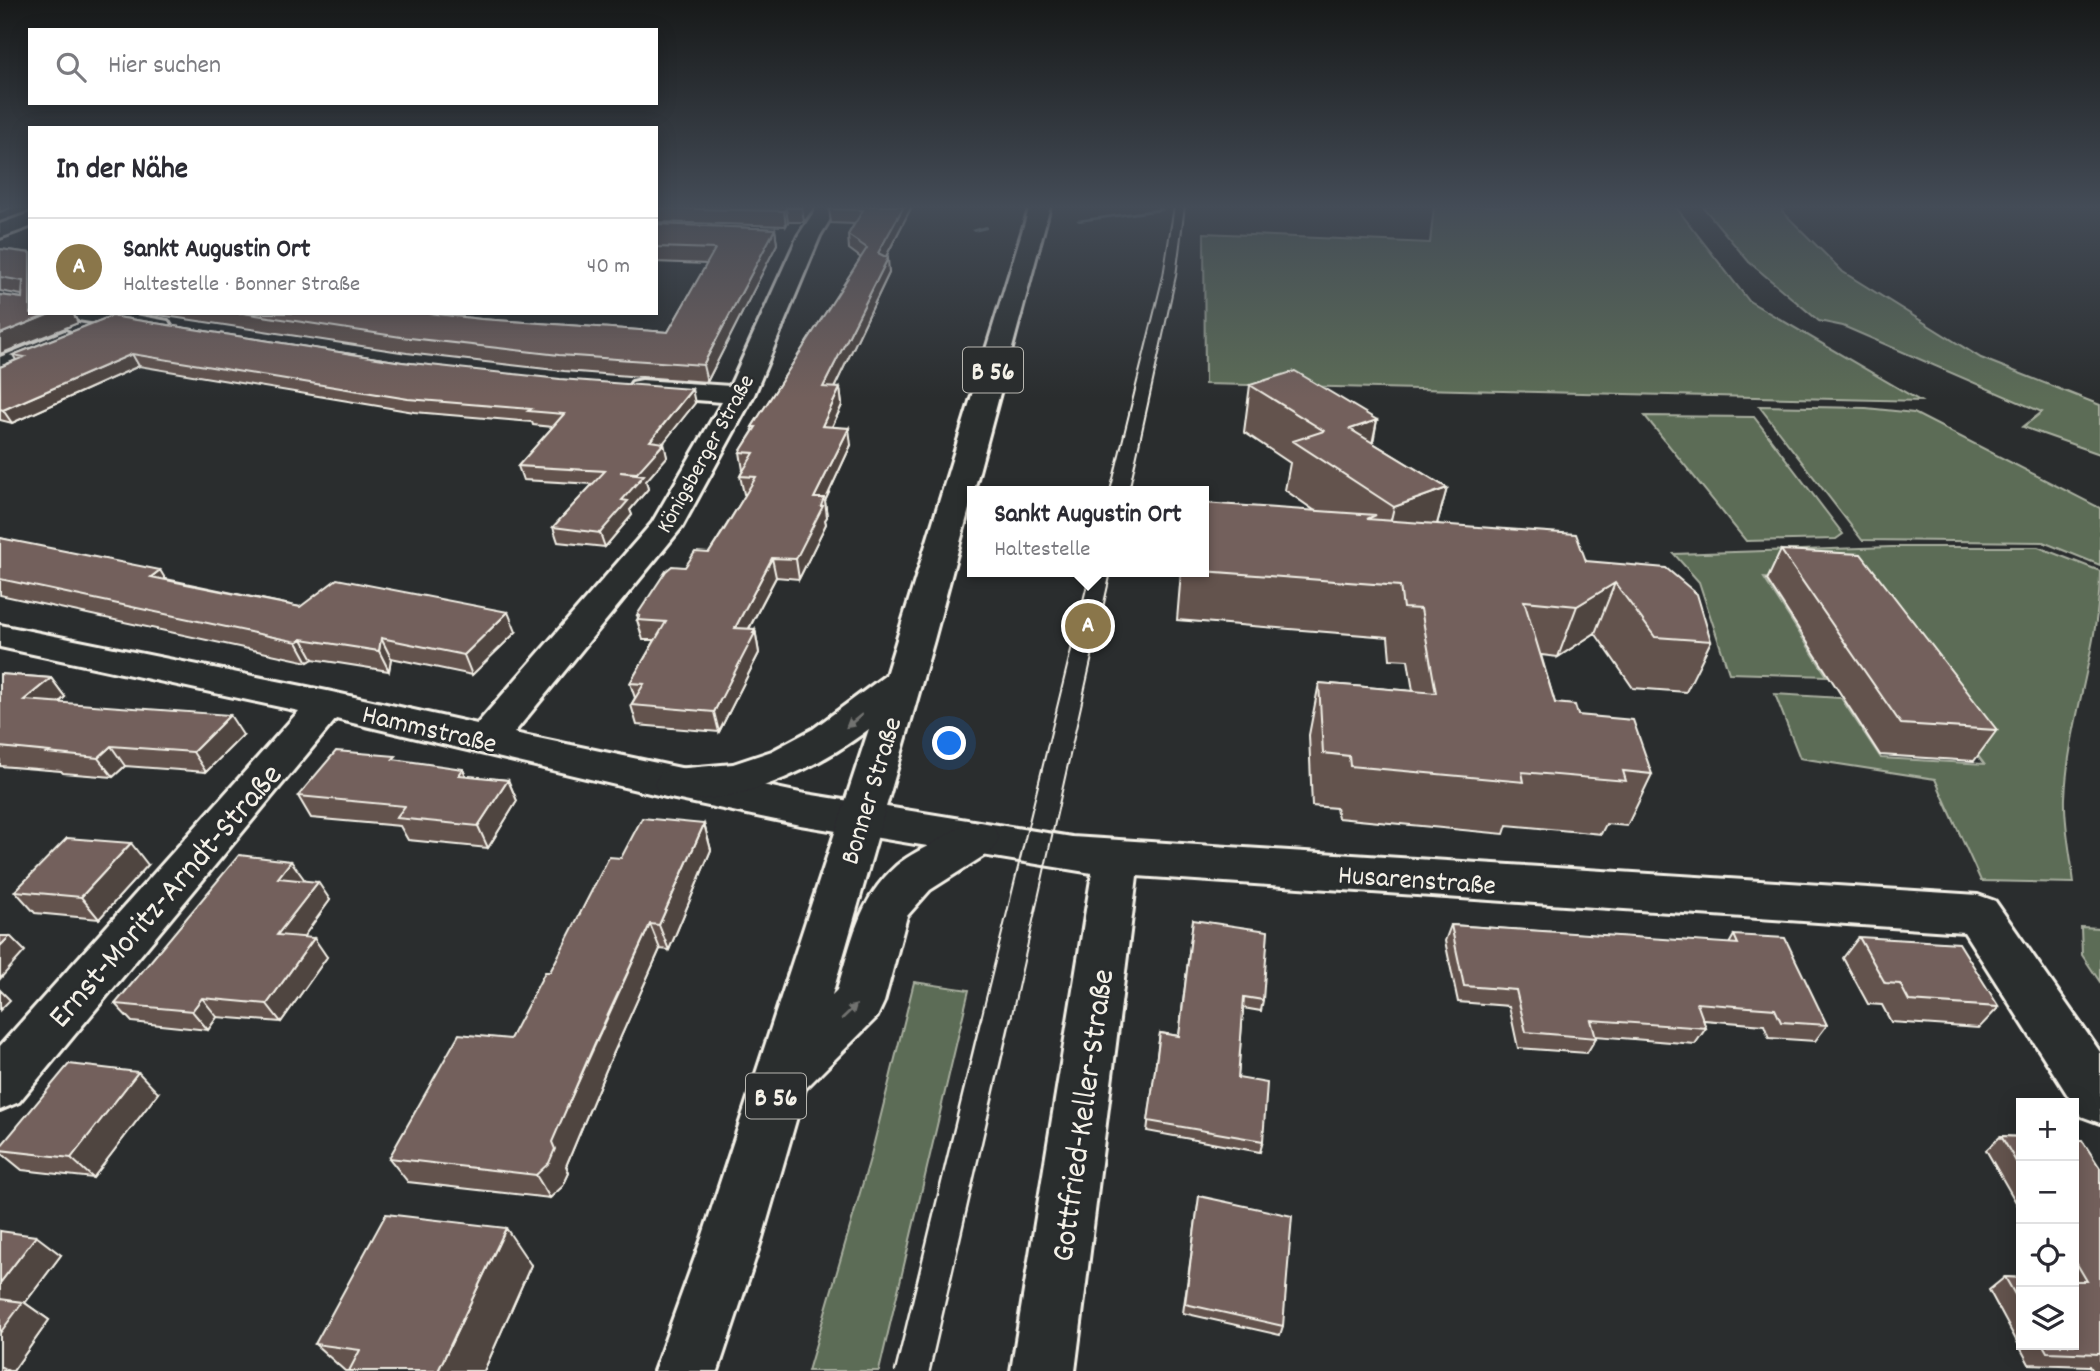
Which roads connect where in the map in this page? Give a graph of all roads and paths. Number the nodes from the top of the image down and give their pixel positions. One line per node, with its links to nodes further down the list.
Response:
1 (783, 270): 7 (street, Königsberger Straße)
2 (1022, 270): 9 (street, Bonner Straße / B 56)
3 (121, 316): 4 (street); 5 (street)
4 (180, 330)
5 (0, 366)
6 (618, 386): 7 (street)
7 (740, 395): 11 (street, Königsberger Straße)
8 (0, 636): 10 (street, Hammstraße)
9 (903, 681): 12 (street, one-way to 12); 13 (street, Bonner Straße / B 56)
10 (327, 704): 11 (street, Hammstraße); 17 (street, Ernst-Moritz-Arndt-Straße)
11 (486, 740): 12 (street, Hammstraße)
12 (676, 784): 13 (street, Hammstraße)
13 (860, 819): 14 (street, Husarenstraße); 16 (street, Bonner Straße / B 56)
14 (977, 838): 15 (street, Husarenstraße); 16 (street, one-way to 14)
15 (1117, 858): 18 (street, Husarenstraße); 20 (street, Gottfried-Keller-Straße)
16 (782, 1076): 19 (street, Bonner Straße / B 56)
17 (0, 1085)
18 (2100, 1098)
19 (686, 1371)
20 (1043, 1371)

